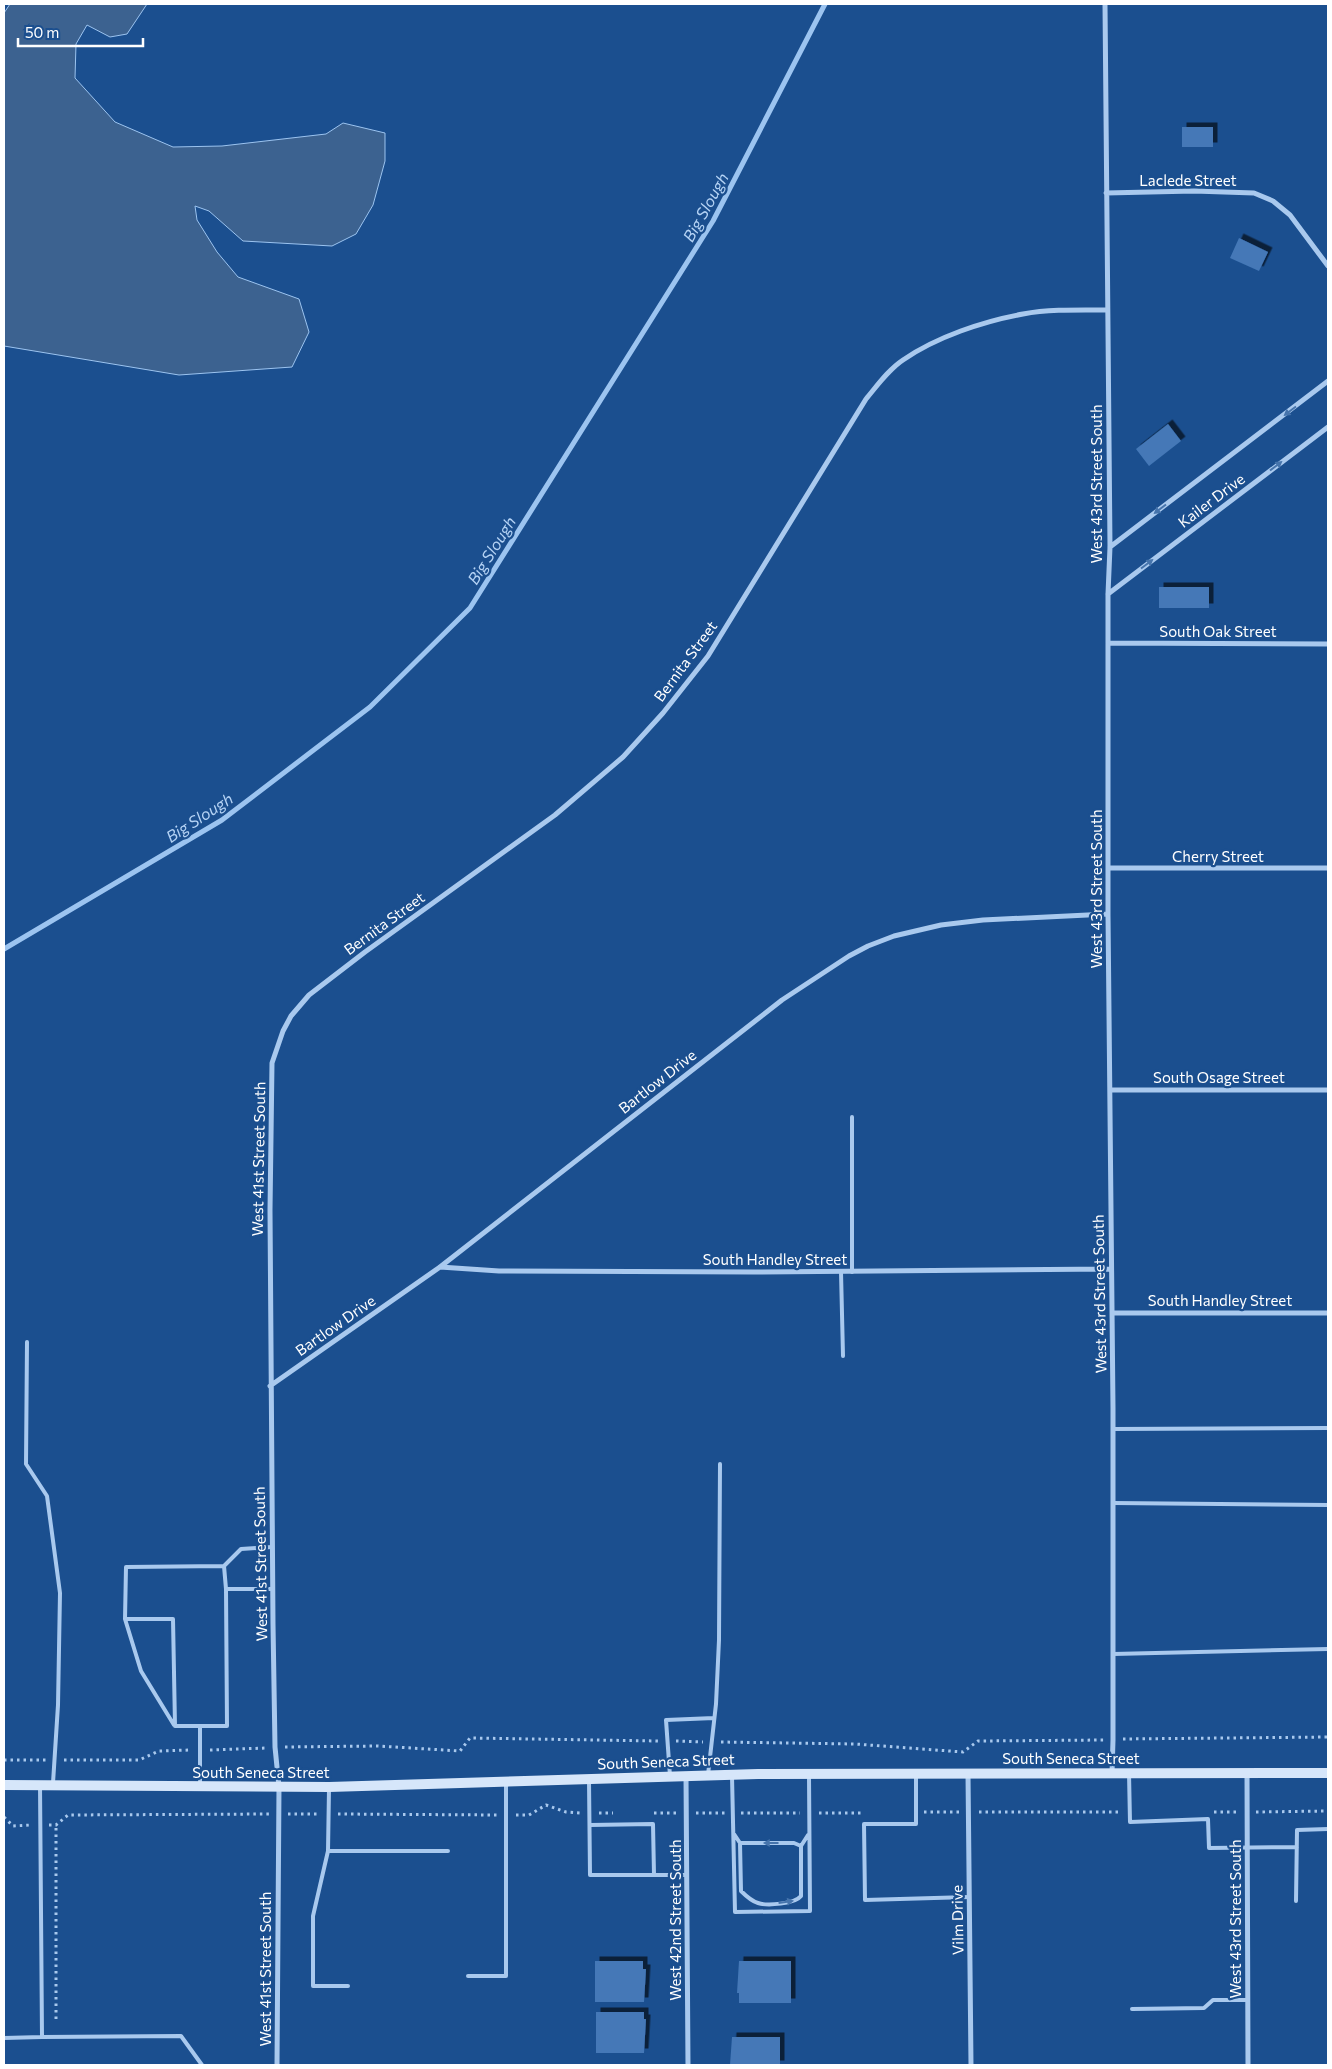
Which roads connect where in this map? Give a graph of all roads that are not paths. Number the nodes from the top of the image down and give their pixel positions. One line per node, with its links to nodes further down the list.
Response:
1 (1106, 4): 2 (street, West 43rd Street South)
2 (1106, 193): 3 (street, Laclede Street); 4 (street, West 43rd Street South)
3 (1328, 266)
4 (1107, 310): 7 (street, West 43rd Street South); 14 (street, Bernita Street)
5 (1328, 381): 7 (street, Kailer Drive, one-way to 7)
6 (1328, 427): 8 (street, Kailer Drive, one-way to 6)
7 (1110, 547): 8 (street, West 43rd Street South)
8 (1108, 594): 9 (street, West 43rd Street South)
9 (1108, 643): 10 (street, South Oak Street); 11 (street, West 43rd Street South)
10 (1328, 644)
11 (1108, 868): 12 (street, Cherry Street); 13 (street, West 43rd Street South)
12 (1328, 868)
13 (1108, 914): 15 (street, West 43rd Street South); 18 (street, Bartlow Drive)
14 (272, 1063): 26 (street, West 41st Street South)
15 (1110, 1090): 16 (street, South Osage Street); 19 (street, West 43rd Street South)
16 (1328, 1090)
17 (852, 1117): 21 (lane)
18 (440, 1267): 20 (street, South Handley Street); 26 (street, Bartlow Drive)
19 (1112, 1269): 21 (street, South Handley Street); 23 (street, West 43rd Street South)
20 (841, 1272): 21 (street, South Handley Street); 25 (lane)
21 (852, 1272)
22 (1328, 1312): 23 (street, South Handley Street)
23 (1112, 1313): 28 (street, West 43rd Street South)
24 (27, 1342): 57 (lane)
25 (843, 1356)
26 (270, 1386): 32 (street, West 41st Street South)
27 (1328, 1428): 28 (lane)
28 (1113, 1429): 30 (street, West 43rd Street South)
29 (720, 1464): 39 (lane)
30 (1113, 1503): 31 (lane); 38 (street, West 43rd Street South)
31 (1328, 1505)
32 (272, 1547): 33 (lane); 35 (street, West 41st Street South)
33 (224, 1566): 34 (lane); 36 (lane)
34 (226, 1589): 35 (lane); 41 (lane)
35 (272, 1589): 59 (street, West 41st Street South)
36 (125, 1619): 40 (lane); 40 (lane)
37 (1328, 1649): 38 (lane)
38 (1113, 1654): 43 (street, West 43rd Street South)
39 (714, 1718): 47 (lane); 52 (lane)
40 (175, 1726): 41 (lane)
41 (200, 1726): 58 (lane)
42 (808, 1773): 48 (street, South Seneca Street); 49 (street, South Seneca Street); 63 (lane)
43 (1112, 1773): 44 (street, South Seneca Street); 50 (street, South Seneca Street)
44 (1129, 1773): 45 (street, South Seneca Street); 67 (lane)
45 (1248, 1773): 46 (street, South Seneca Street); 67 (street, West 43rd Street South)
46 (1328, 1773)
47 (708, 1774): 48 (street, South Seneca Street); 51 (street, South Seneca Street)
48 (732, 1774): 64 (lane)
49 (916, 1774): 50 (street, South Seneca Street); 73 (lane)
50 (968, 1774): 73 (street, Vilm Drive)
51 (686, 1775): 52 (street, South Seneca Street); 72 (street, West 42nd Street South)
52 (670, 1776): 53 (street, South Seneca Street)
53 (589, 1778): 54 (street, South Seneca Street); 61 (lane)
54 (506, 1781): 60 (street, South Seneca Street); 75 (lane)
55 (4, 1785): 56 (street, South Seneca Street)
56 (40, 1785): 57 (street, South Seneca Street); 79 (lane)
57 (52, 1786): 58 (street, South Seneca Street)
58 (200, 1786): 59 (street, South Seneca Street)
59 (279, 1786): 60 (street, South Seneca Street); 82 (street, West 41st Street South)
60 (329, 1787): 69 (lane)
61 (590, 1825): 71 (lane); 71 (lane)
62 (1328, 1829): 68 (lane)
63 (809, 1833): 64 (lane); 66 (lane)
64 (734, 1834): 65 (lane)
65 (740, 1843): 66 (lane, one-way to 65); 66 (lane, one-way to 66)
66 (801, 1846)
67 (1248, 1847): 68 (lane); 77 (street, West 43rd Street South)
68 (1296, 1847): 74 (lane)
69 (328, 1851): 70 (lane); 76 (lane)
70 (448, 1851)
71 (654, 1875): 72 (lane)
72 (687, 1875): 83 (street, West 42nd Street South)
73 (969, 1897): 84 (street, Vilm Drive)
74 (1296, 1901)
75 (468, 1976)
76 (348, 1986)
77 (1248, 2000): 78 (lane); 85 (street, West 43rd Street South)
78 (1132, 2009)
79 (42, 2037): 80 (lane); 81 (lane)
80 (4, 2038)
81 (202, 2065)
82 (278, 2065)
83 (688, 2065)
84 (971, 2065)
85 (1248, 2065)

